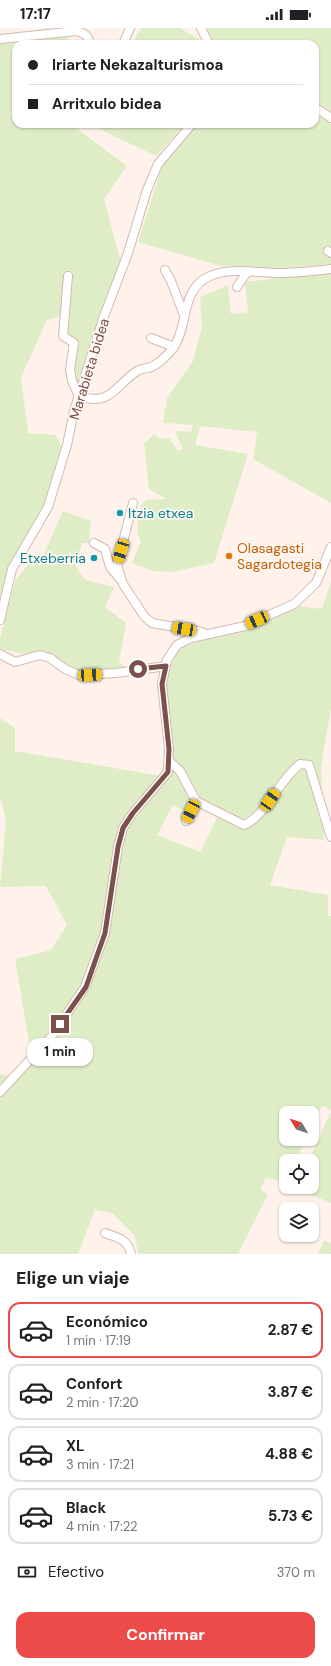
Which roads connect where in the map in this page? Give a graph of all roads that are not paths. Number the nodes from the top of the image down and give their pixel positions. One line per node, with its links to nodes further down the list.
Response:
1 (130, 28): 5 (street)
2 (201, 28): 6 (street)
3 (0, 39): 4 (street)
4 (89, 40)
5 (125, 40)
6 (207, 40)
7 (319, 109): 8 (street)
8 (331, 118)
9 (189, 128): 18 (street, Marabieta bidea)
10 (331, 269): 12 (street)
11 (165, 270): 15 (street)
12 (247, 272): 14 (street); 15 (street)
13 (68, 276): 18 (street)
14 (237, 287)
15 (184, 315): 17 (street)
16 (152, 338): 17 (street)
17 (174, 347): 18 (street)
18 (79, 396): 23 (street, Marabieta bidea)
19 (133, 504): 22 (street)
20 (94, 543): 22 (street)
21 (331, 547): 24 (street)
22 (124, 584): 24 (street)
23 (0, 620)
24 (208, 634): 26 (street)
25 (0, 654): 26 (street)
26 (166, 666): 27 (street)
27 (169, 761): 28 (street); 31 (street)
28 (196, 801): 29 (street); 30 (street)
29 (186, 821)
30 (331, 837)
31 (0, 1092)
32 (105, 1233): 33 (street)
33 (131, 1254)

